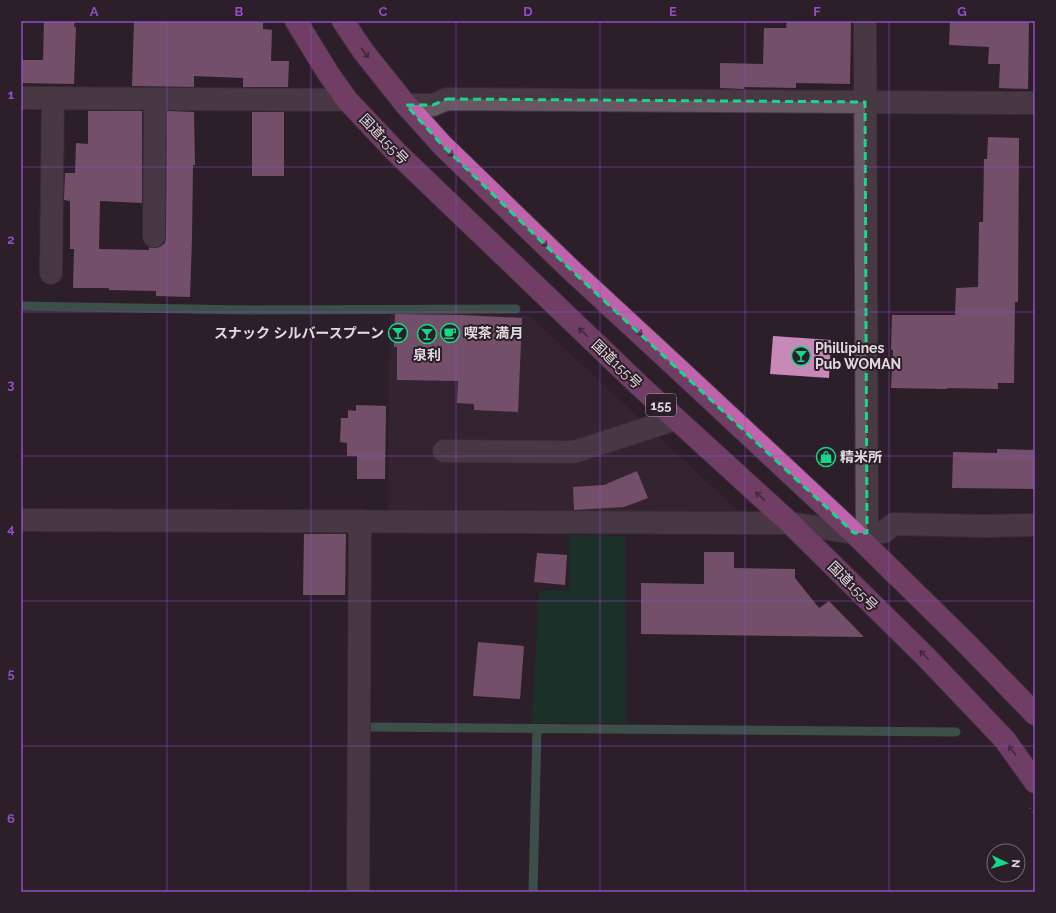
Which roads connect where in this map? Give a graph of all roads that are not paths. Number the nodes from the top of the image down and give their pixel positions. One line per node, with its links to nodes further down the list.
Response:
1 (296, 21): 7 (highway, 国道155号 / 155)
2 (343, 21): 10 (highway, 155, one-way to 10)
3 (865, 21): 8 (street)
4 (21, 98): 5 (street)
5 (53, 98): 6 (street); 12 (street)
6 (155, 99): 7 (street); 11 (street)
7 (347, 100): 13 (highway, 国道155号 / 155, one-way to 7)
8 (865, 102): 9 (street); 10 (street); 19 (street)
9 (1035, 103)
10 (406, 105): 19 (highway, 155, one-way to 19)
11 (154, 236)
12 (51, 274)
13 (676, 419): 14 (street); 17 (highway, 国道155号 / 155, one-way to 13)
14 (444, 451)
15 (21, 520): 16 (street)
16 (360, 521): 17 (street); 22 (street)
17 (790, 523): 19 (street); 21 (highway, 国道155号 / 155, one-way to 17)
18 (1035, 525): 19 (street)
19 (860, 533): 20 (highway, 155)
20 (1035, 714)
21 (1035, 782)
22 (358, 892)

